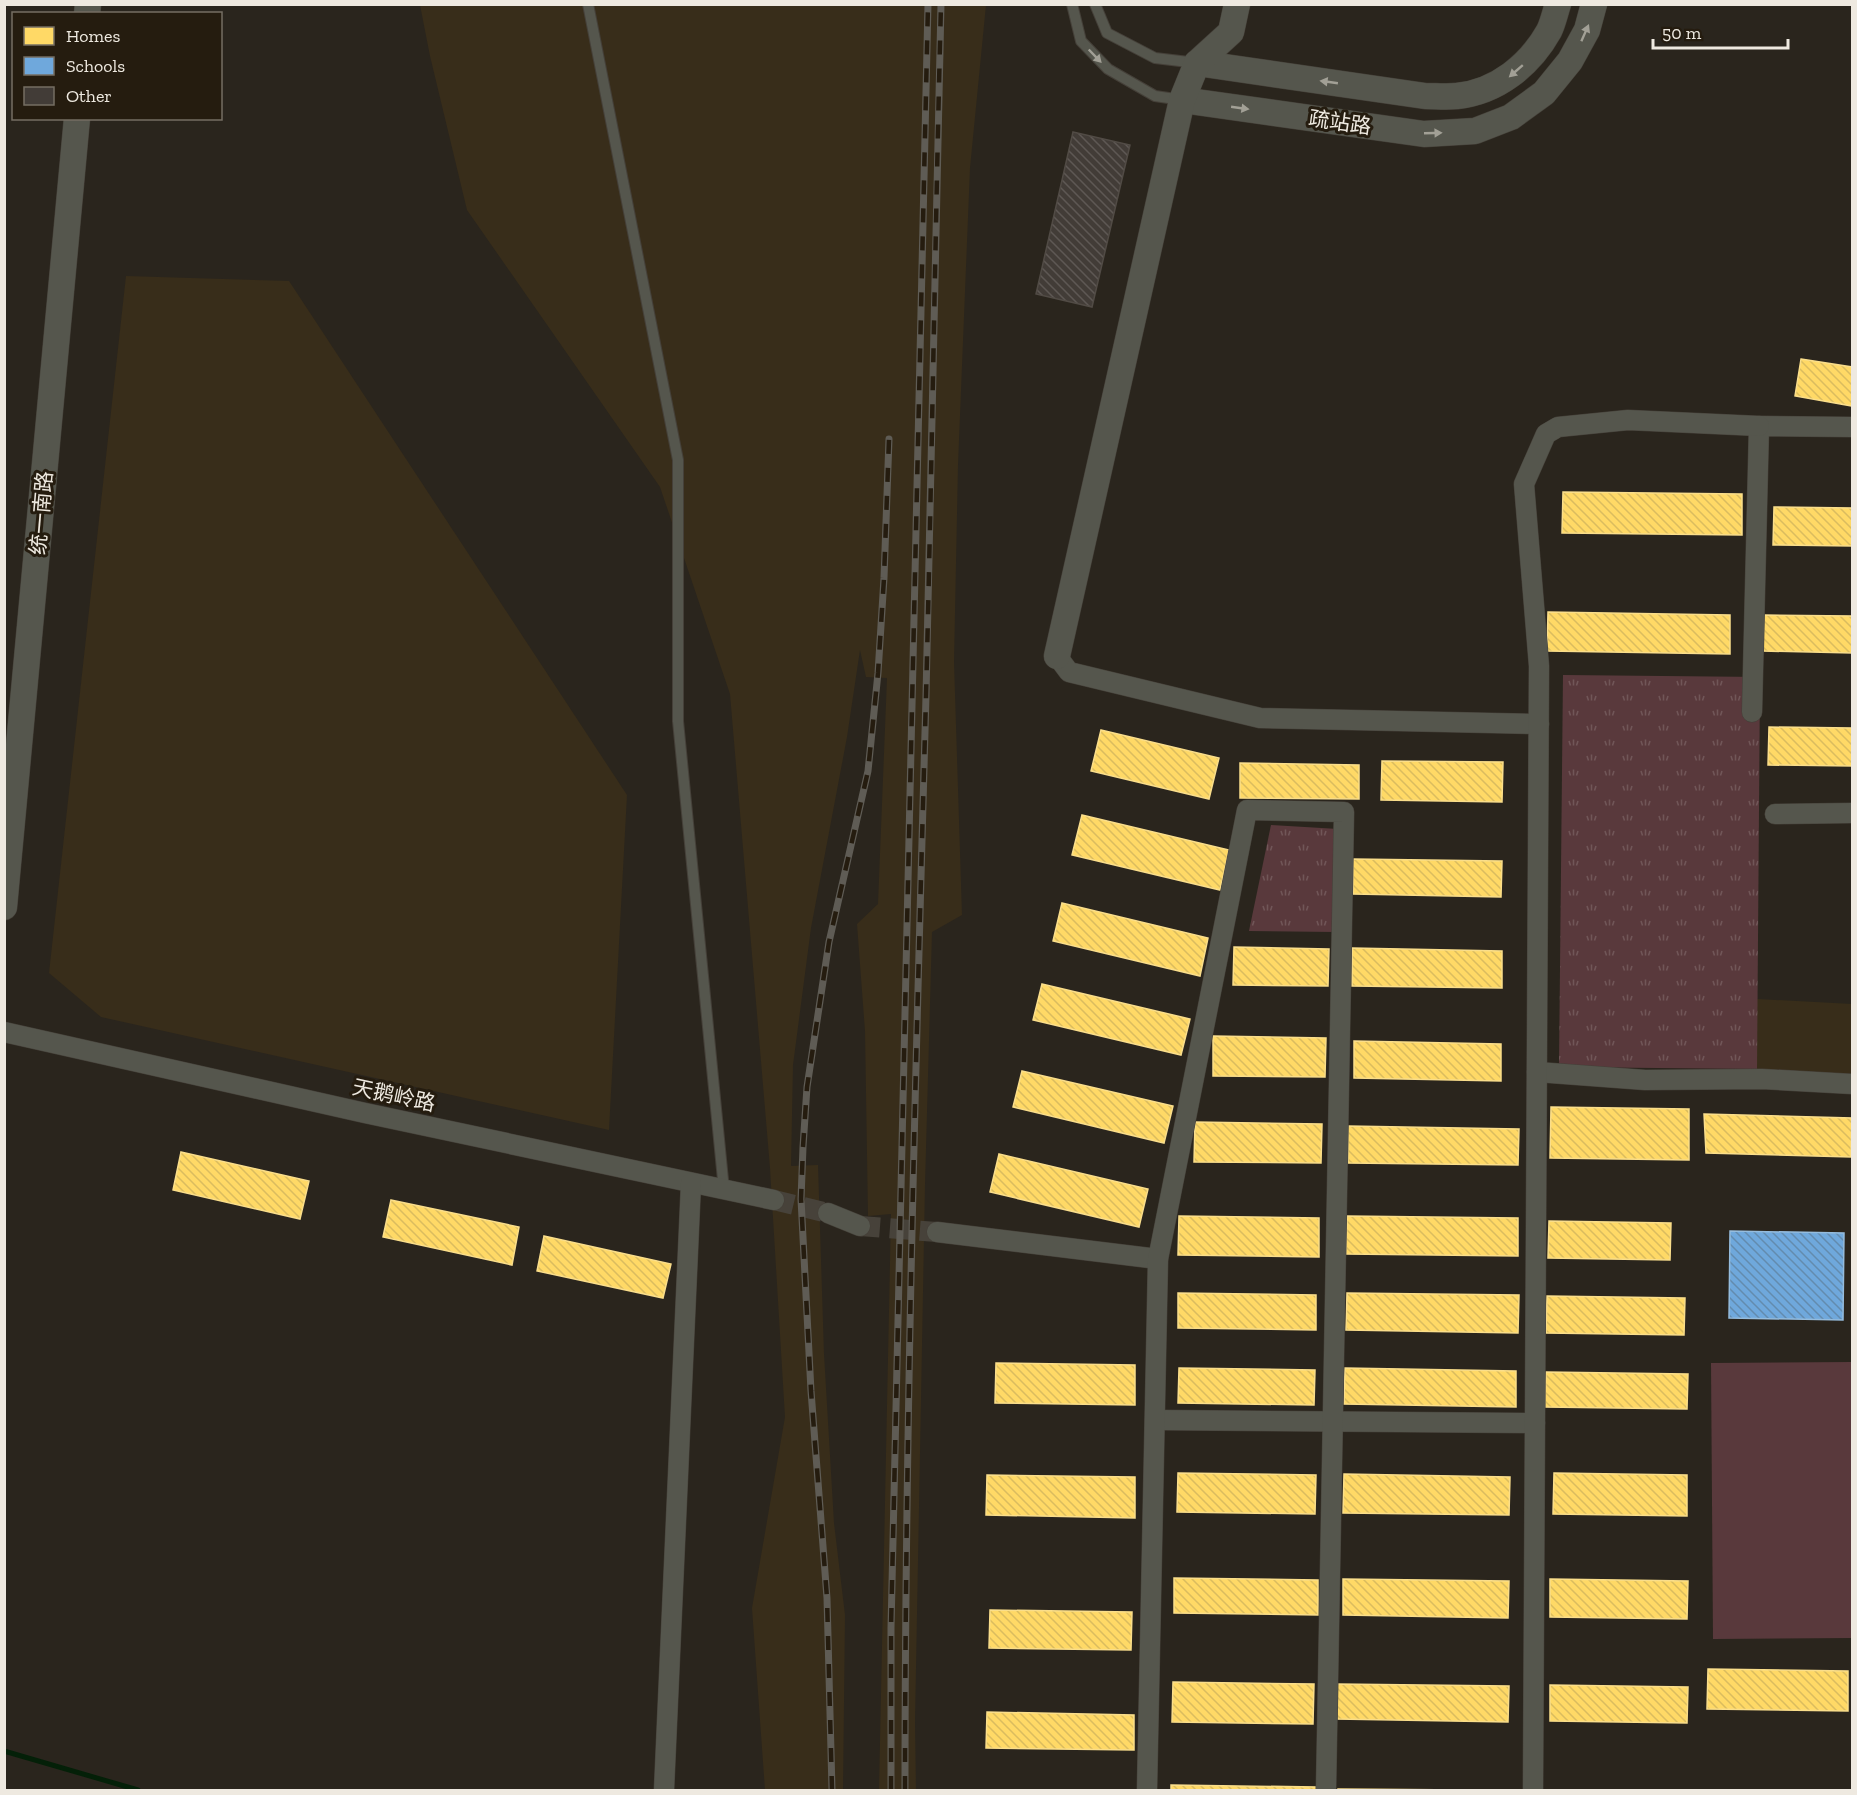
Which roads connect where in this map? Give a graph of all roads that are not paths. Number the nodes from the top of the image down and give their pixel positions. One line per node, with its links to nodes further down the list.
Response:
1 (588, 4): 22 (lane)
2 (1072, 4): 8 (lane, 疏站路, one-way to 8)
3 (1095, 4): 7 (lane, 疏站路)
4 (1237, 4): 7 (street)
5 (1558, 4): 7 (street, 疏站路, one-way to 7)
6 (1594, 4): 8 (street, 疏站路, one-way to 6)
7 (1197, 63): 8 (street)
8 (1182, 100): 12 (street)
9 (77, 120): 17 (street, 统一南路)
10 (1759, 426): 11 (street); 13 (street); 14 (street)
11 (1852, 427)
12 (1057, 657): 14 (street)
13 (1752, 712)
14 (1539, 724): 19 (street)
15 (1852, 813): 16 (street)
16 (1775, 814)
17 (4, 907)
18 (4, 1032): 21 (street, 天鹅岭路)
19 (1537, 1072): 20 (street); 30 (street)
20 (1852, 1083)
21 (691, 1183): 22 (street, 天鹅岭路); 31 (street)
22 (724, 1190): 23 (street, 天鹅岭路)
23 (774, 1200)
24 (828, 1213): 25 (street)
25 (860, 1226)
26 (937, 1232): 27 (street)
27 (1158, 1259): 28 (street); 29 (street)
28 (1155, 1420): 29 (street); 32 (street)
29 (1333, 1422): 30 (street); 33 (street)
30 (1535, 1423): 34 (street)
31 (664, 1791)
32 (1147, 1791)
33 (1326, 1791)
34 (1533, 1791)

